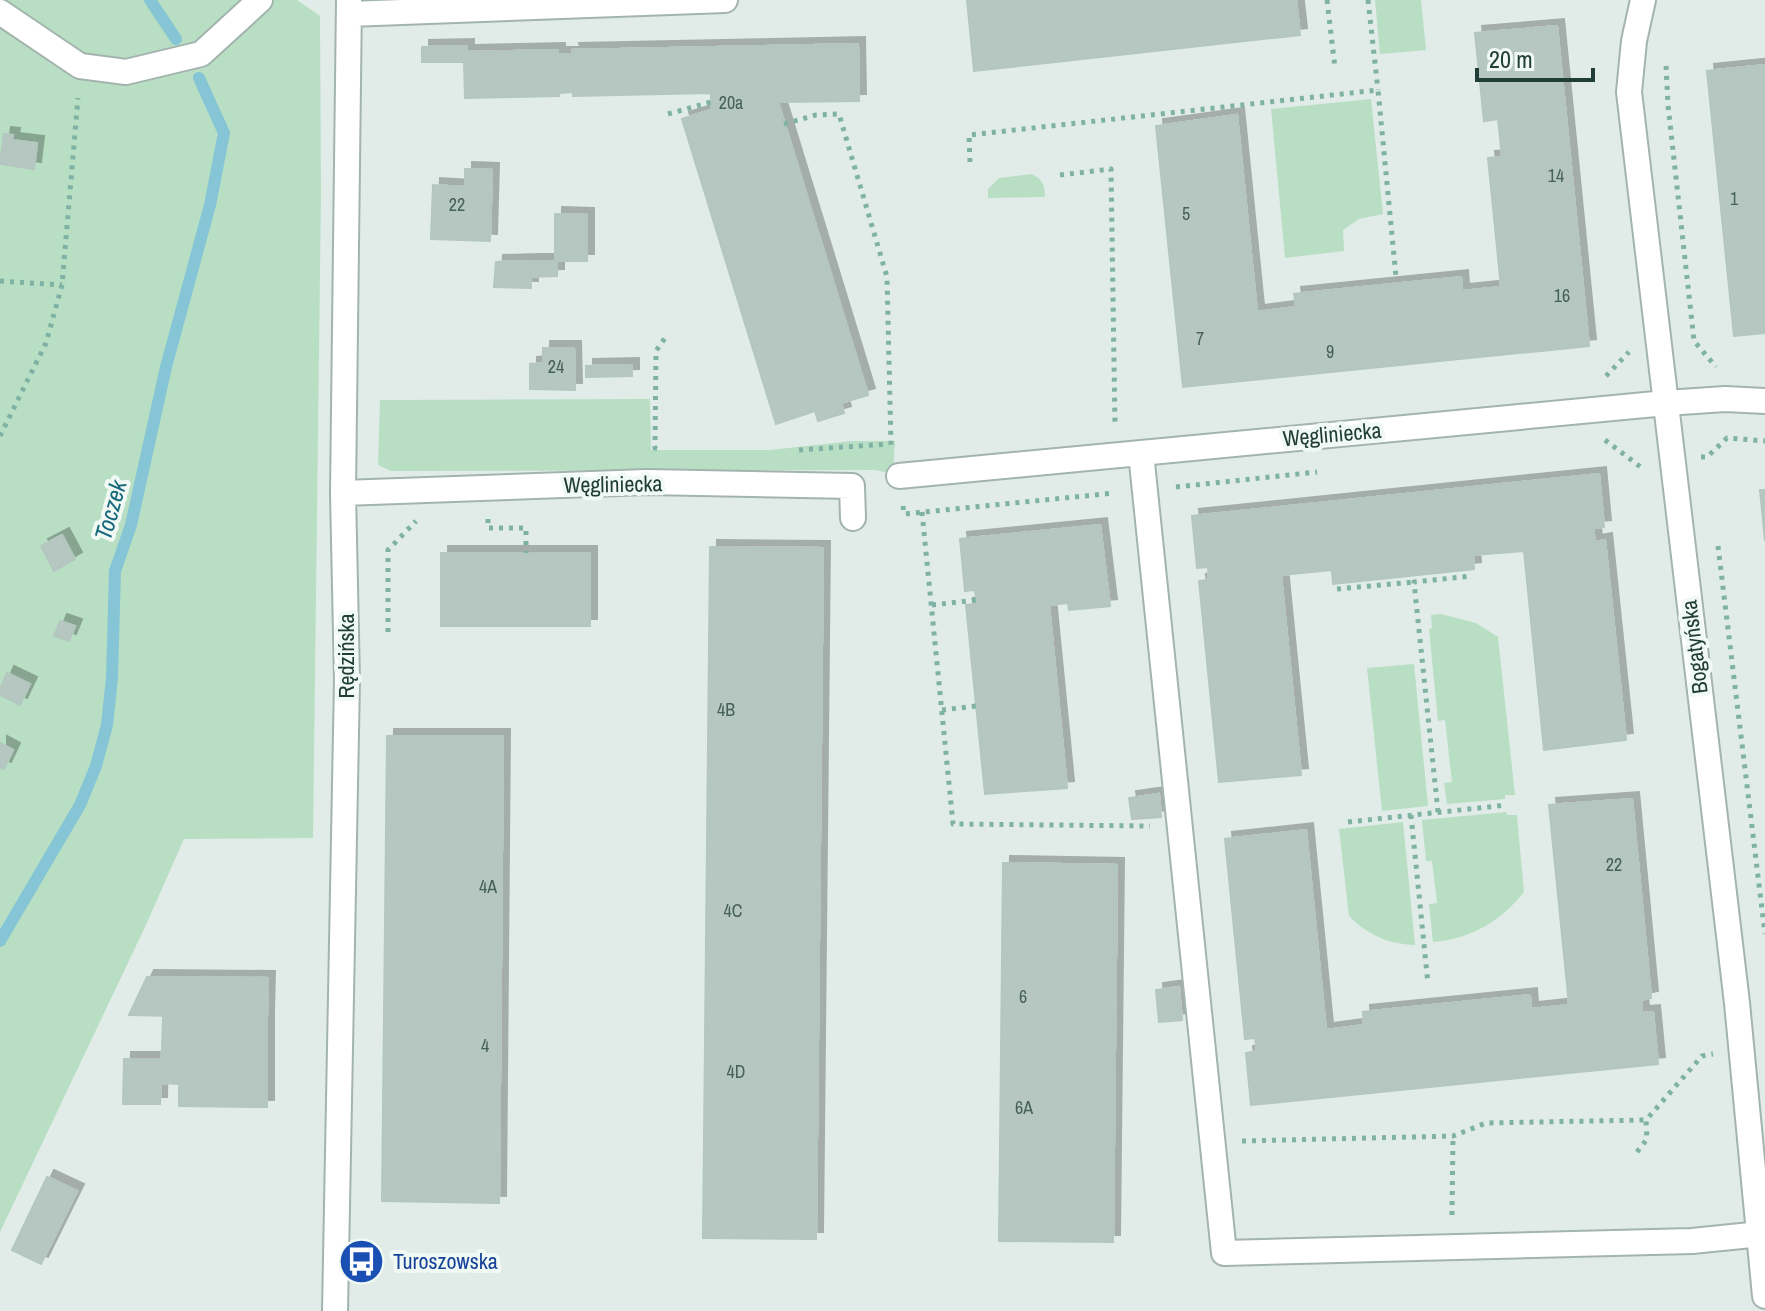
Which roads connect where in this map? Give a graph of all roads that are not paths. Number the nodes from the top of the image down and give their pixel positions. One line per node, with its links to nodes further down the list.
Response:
1 (260, 0): 5 (street)
2 (725, 0): 4 (street)
3 (1643, 0): 7 (street, Bogatyńska)
4 (349, 7): 10 (street, Rędzińska)
5 (0, 12)
6 (1765, 401): 7 (street, Węgliniecka)
7 (1666, 403): 8 (street, Węgliniecka); 12 (street, Bogatyńska)
8 (1141, 453): 9 (street, Węgliniecka); 12 (street)
9 (899, 476)
10 (343, 493): 11 (street, Węgliniecka); 14 (street, Rędzińska)
11 (853, 518)
12 (1761, 1234): 13 (street, Bogatyńska)
13 (1765, 1296)
14 (335, 1311)

